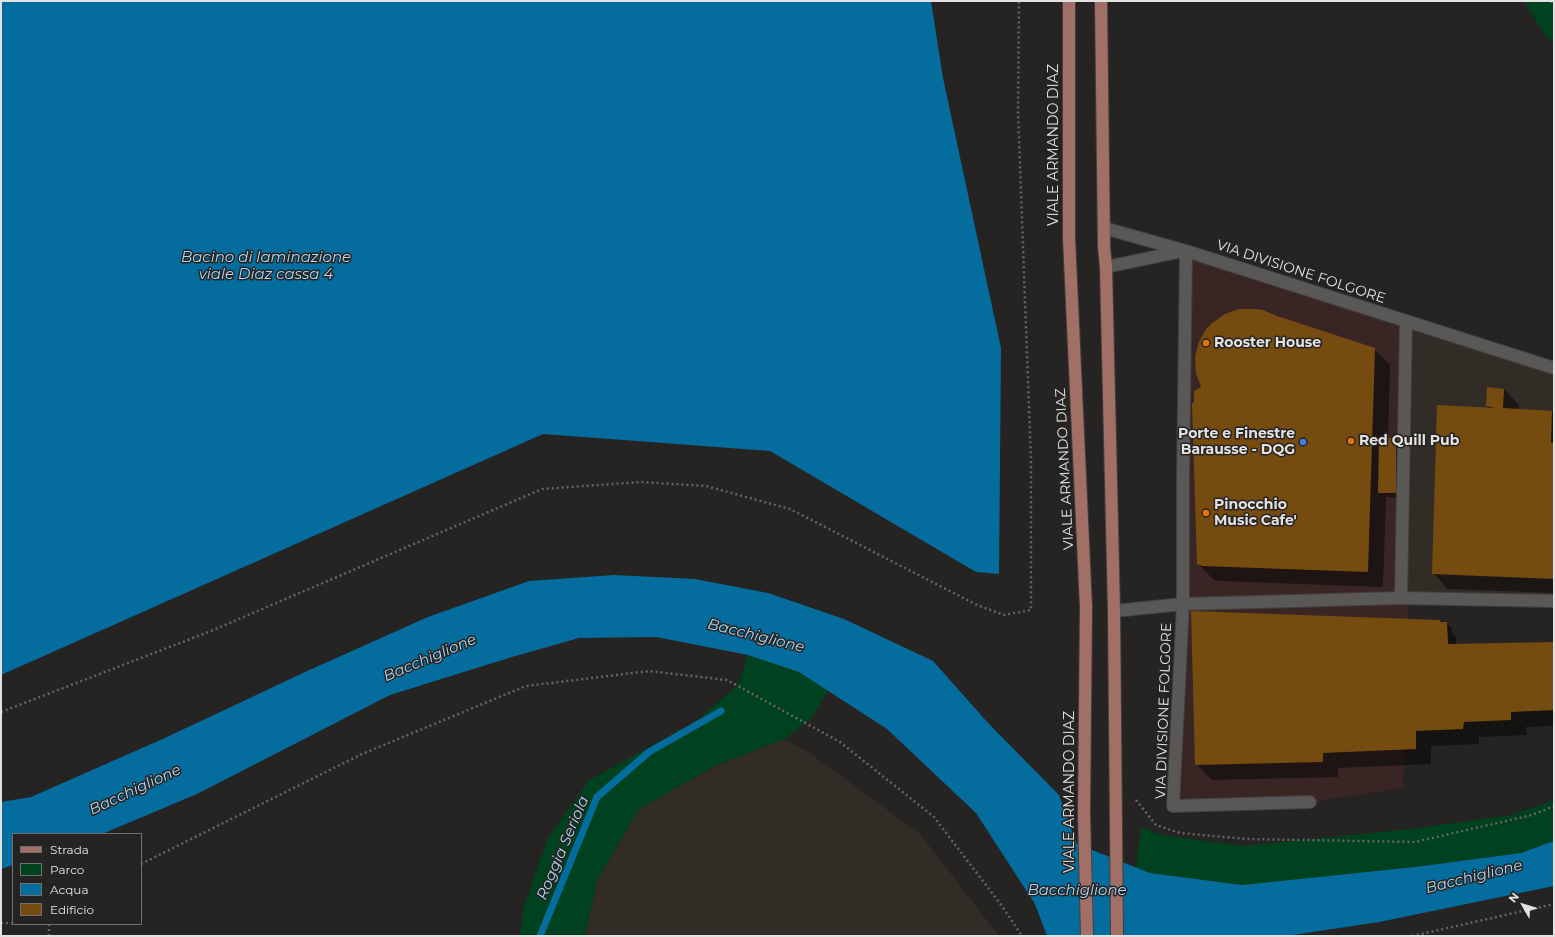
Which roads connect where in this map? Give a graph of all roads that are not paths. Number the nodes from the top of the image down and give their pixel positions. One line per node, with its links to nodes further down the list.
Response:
1 (1069, 1): 13 (main road, VIALE ARMANDO DIAZ)
2 (1101, 1): 3 (main road)
3 (1104, 228): 4 (street, VIA DIVISIONE FOLGORE); 5 (main road)
4 (1186, 251): 5 (street, VIA DIVISIONE FOLGORE); 6 (street, VIA DIVISIONE FOLGORE); 10 (street, VIA DIVISIONE FOLGORE)
5 (1106, 267): 11 (main road)
6 (1406, 321): 7 (street, VIA DIVISIONE FOLGORE); 8 (street)
7 (1554, 368)
8 (1401, 598): 9 (street, VIA DIVISIONE FOLGORE); 10 (street, VIA DIVISIONE FOLGORE)
9 (1554, 601)
10 (1184, 604): 11 (street, VIA DIVISIONE FOLGORE); 12 (street, VIA DIVISIONE FOLGORE)
11 (1114, 611): 14 (main road)
12 (1310, 802)
13 (1087, 936)
14 (1117, 936)

